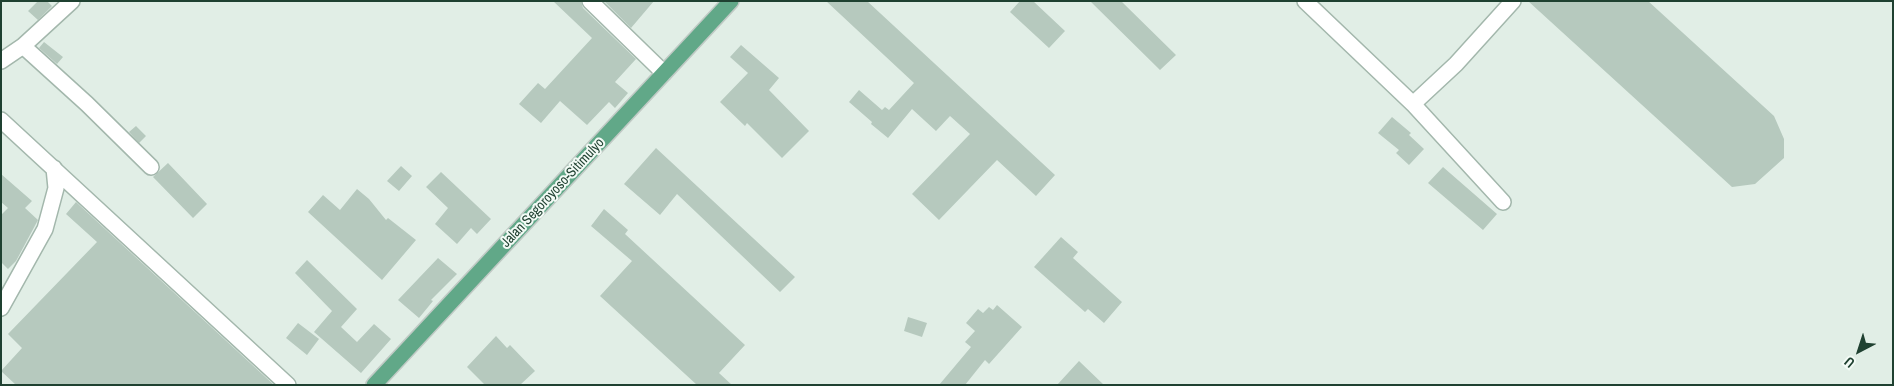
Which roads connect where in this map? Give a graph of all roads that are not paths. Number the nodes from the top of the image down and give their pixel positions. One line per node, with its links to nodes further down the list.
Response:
1 (72, 1): 6 (street)
2 (590, 1): 8 (street)
3 (731, 1): 8 (main road, Jalan Segoroyoso-Sitimulyo)
4 (1305, 1): 9 (street)
5 (1513, 1): 9 (street)
6 (23, 46): 7 (street); 11 (street)
7 (1, 61)
8 (664, 73): 16 (main road, Jalan Segoroyoso-Sitimulyo)
9 (1413, 104): 13 (street)
10 (1, 120): 12 (street)
11 (151, 167)
12 (54, 168): 14 (street); 15 (street)
13 (1502, 202)
14 (1, 308)
15 (288, 385)
16 (374, 385)

